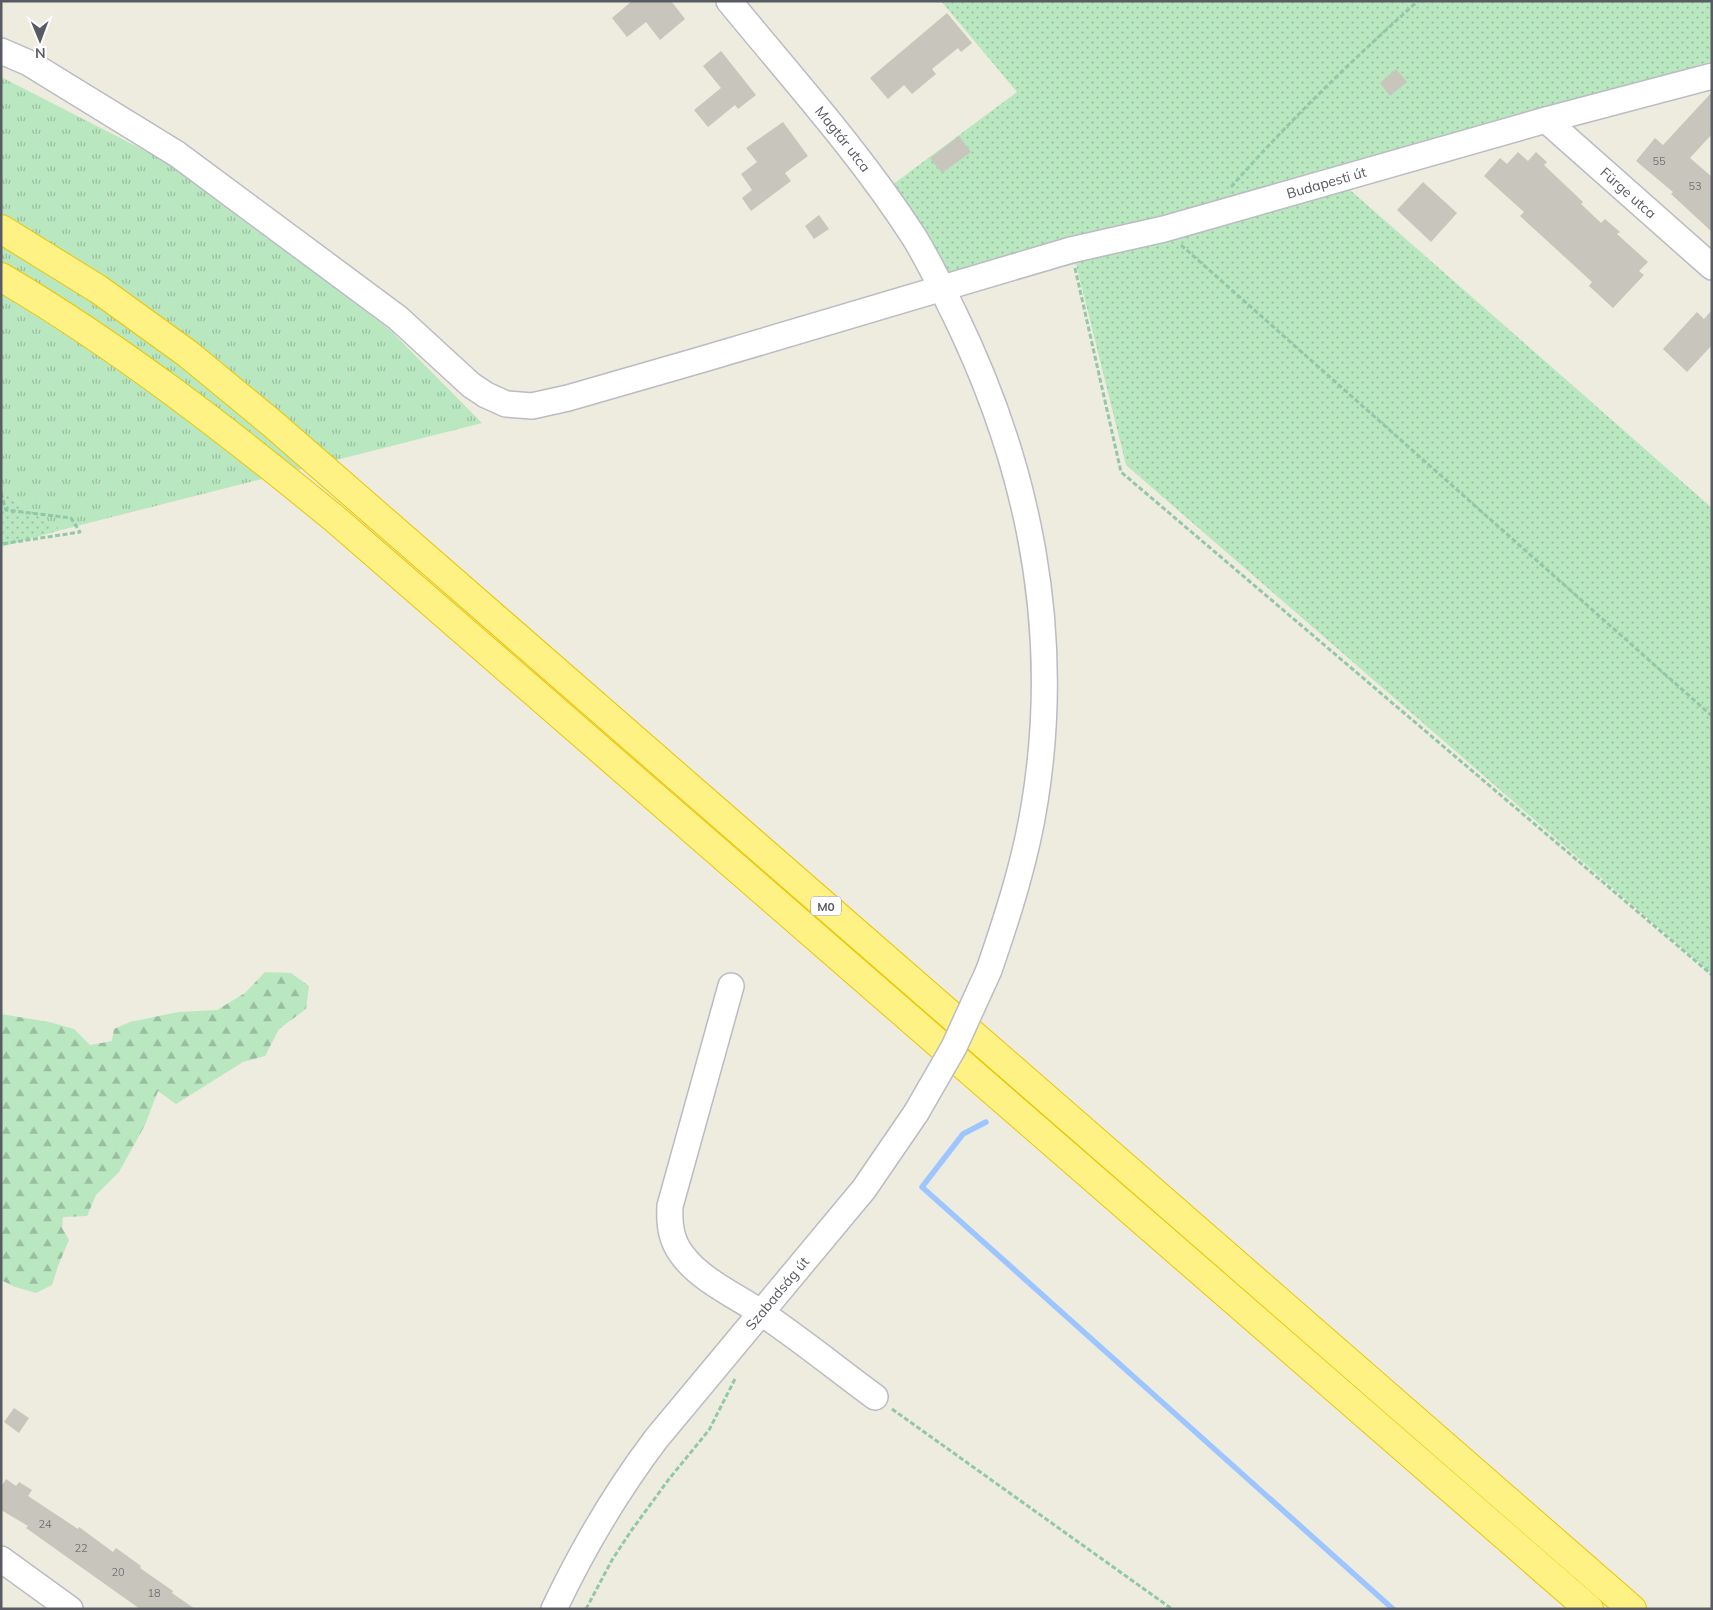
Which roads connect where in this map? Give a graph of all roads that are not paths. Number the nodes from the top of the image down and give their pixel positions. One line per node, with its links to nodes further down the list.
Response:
1 (729, 1): 8 (street, Magtár utca)
2 (1, 50): 8 (street, Budapesti út)
3 (1712, 76): 4 (street, Budapesti út)
4 (1546, 120): 6 (street, Fürge utca); 8 (street, Budapesti út)
5 (1, 229): 17 (highway, M0)
6 (1712, 267)
7 (1, 277): 16 (highway, M0)
8 (942, 288): 9 (street, Magtár utca)
9 (988, 970): 11 (street, Szabadság út, bridge)
10 (731, 986): 11 (street)
11 (760, 1312): 12 (street); 15 (street, Szabadság út)
12 (874, 1397)
13 (1, 1559): 14 (street)
14 (70, 1609)
15 (554, 1609)
16 (1588, 1609)
17 (1632, 1609)

